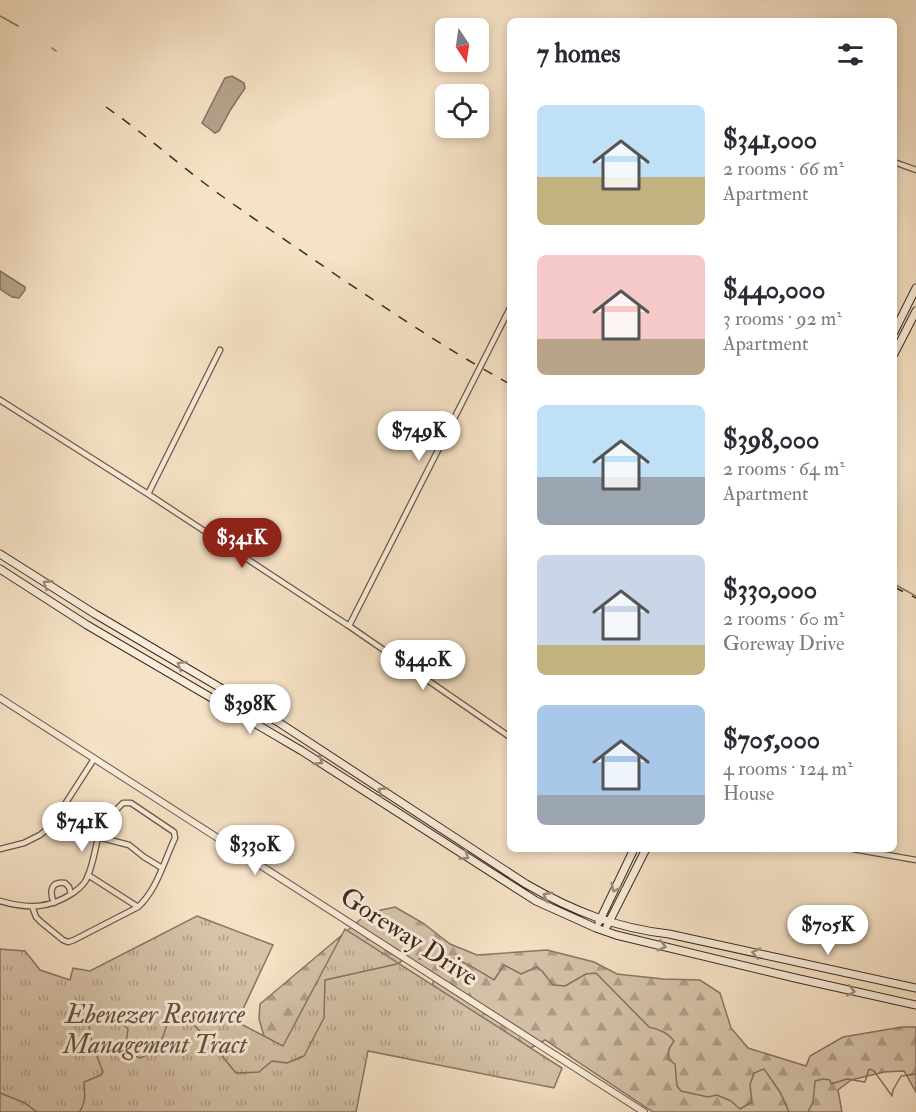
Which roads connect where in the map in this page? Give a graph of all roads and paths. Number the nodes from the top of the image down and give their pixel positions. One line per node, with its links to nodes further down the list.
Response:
1 (897, 163): 2 (street)
2 (916, 170)
3 (916, 288): 6 (main road)
4 (916, 311): 7 (main road)
5 (507, 314): 13 (street)
6 (897, 326)
7 (897, 348)
8 (220, 350): 10 (street)
9 (0, 400): 10 (street)
10 (148, 494): 13 (street)
11 (0, 554): 32 (main road, one-way to 11)
12 (0, 569): 34 (main road, one-way to 34)
13 (349, 626): 15 (street)
14 (0, 698): 16 (street, Goreway Drive)
15 (507, 735)
16 (94, 759): 17 (street); 38 (street, Goreway Drive)
17 (65, 804): 18 (street); 20 (street)
18 (98, 828): 19 (street); 25 (street)
19 (98, 837): 25 (street); 26 (street)
20 (0, 849)
21 (633, 852): 32 (main road, one-way to 32)
22 (644, 852): 33 (main road)
23 (869, 852): 24 (street)
24 (916, 860)
25 (162, 868): 31 (street)
26 (88, 875): 27 (street); 31 (street)
27 (71, 894): 29 (street); 29 (street)
28 (0, 901): 30 (street)
29 (54, 903): 30 (street)
30 (32, 906): 31 (street)
31 (138, 907)
32 (600, 919): 33 (main road); 34 (main road)
33 (609, 922): 35 (main road); 36 (main road, one-way to 33)
34 (596, 928): 35 (main road)
35 (605, 931): 37 (main road, one-way to 37)
36 (916, 988)
37 (916, 1005)
38 (644, 1112)

